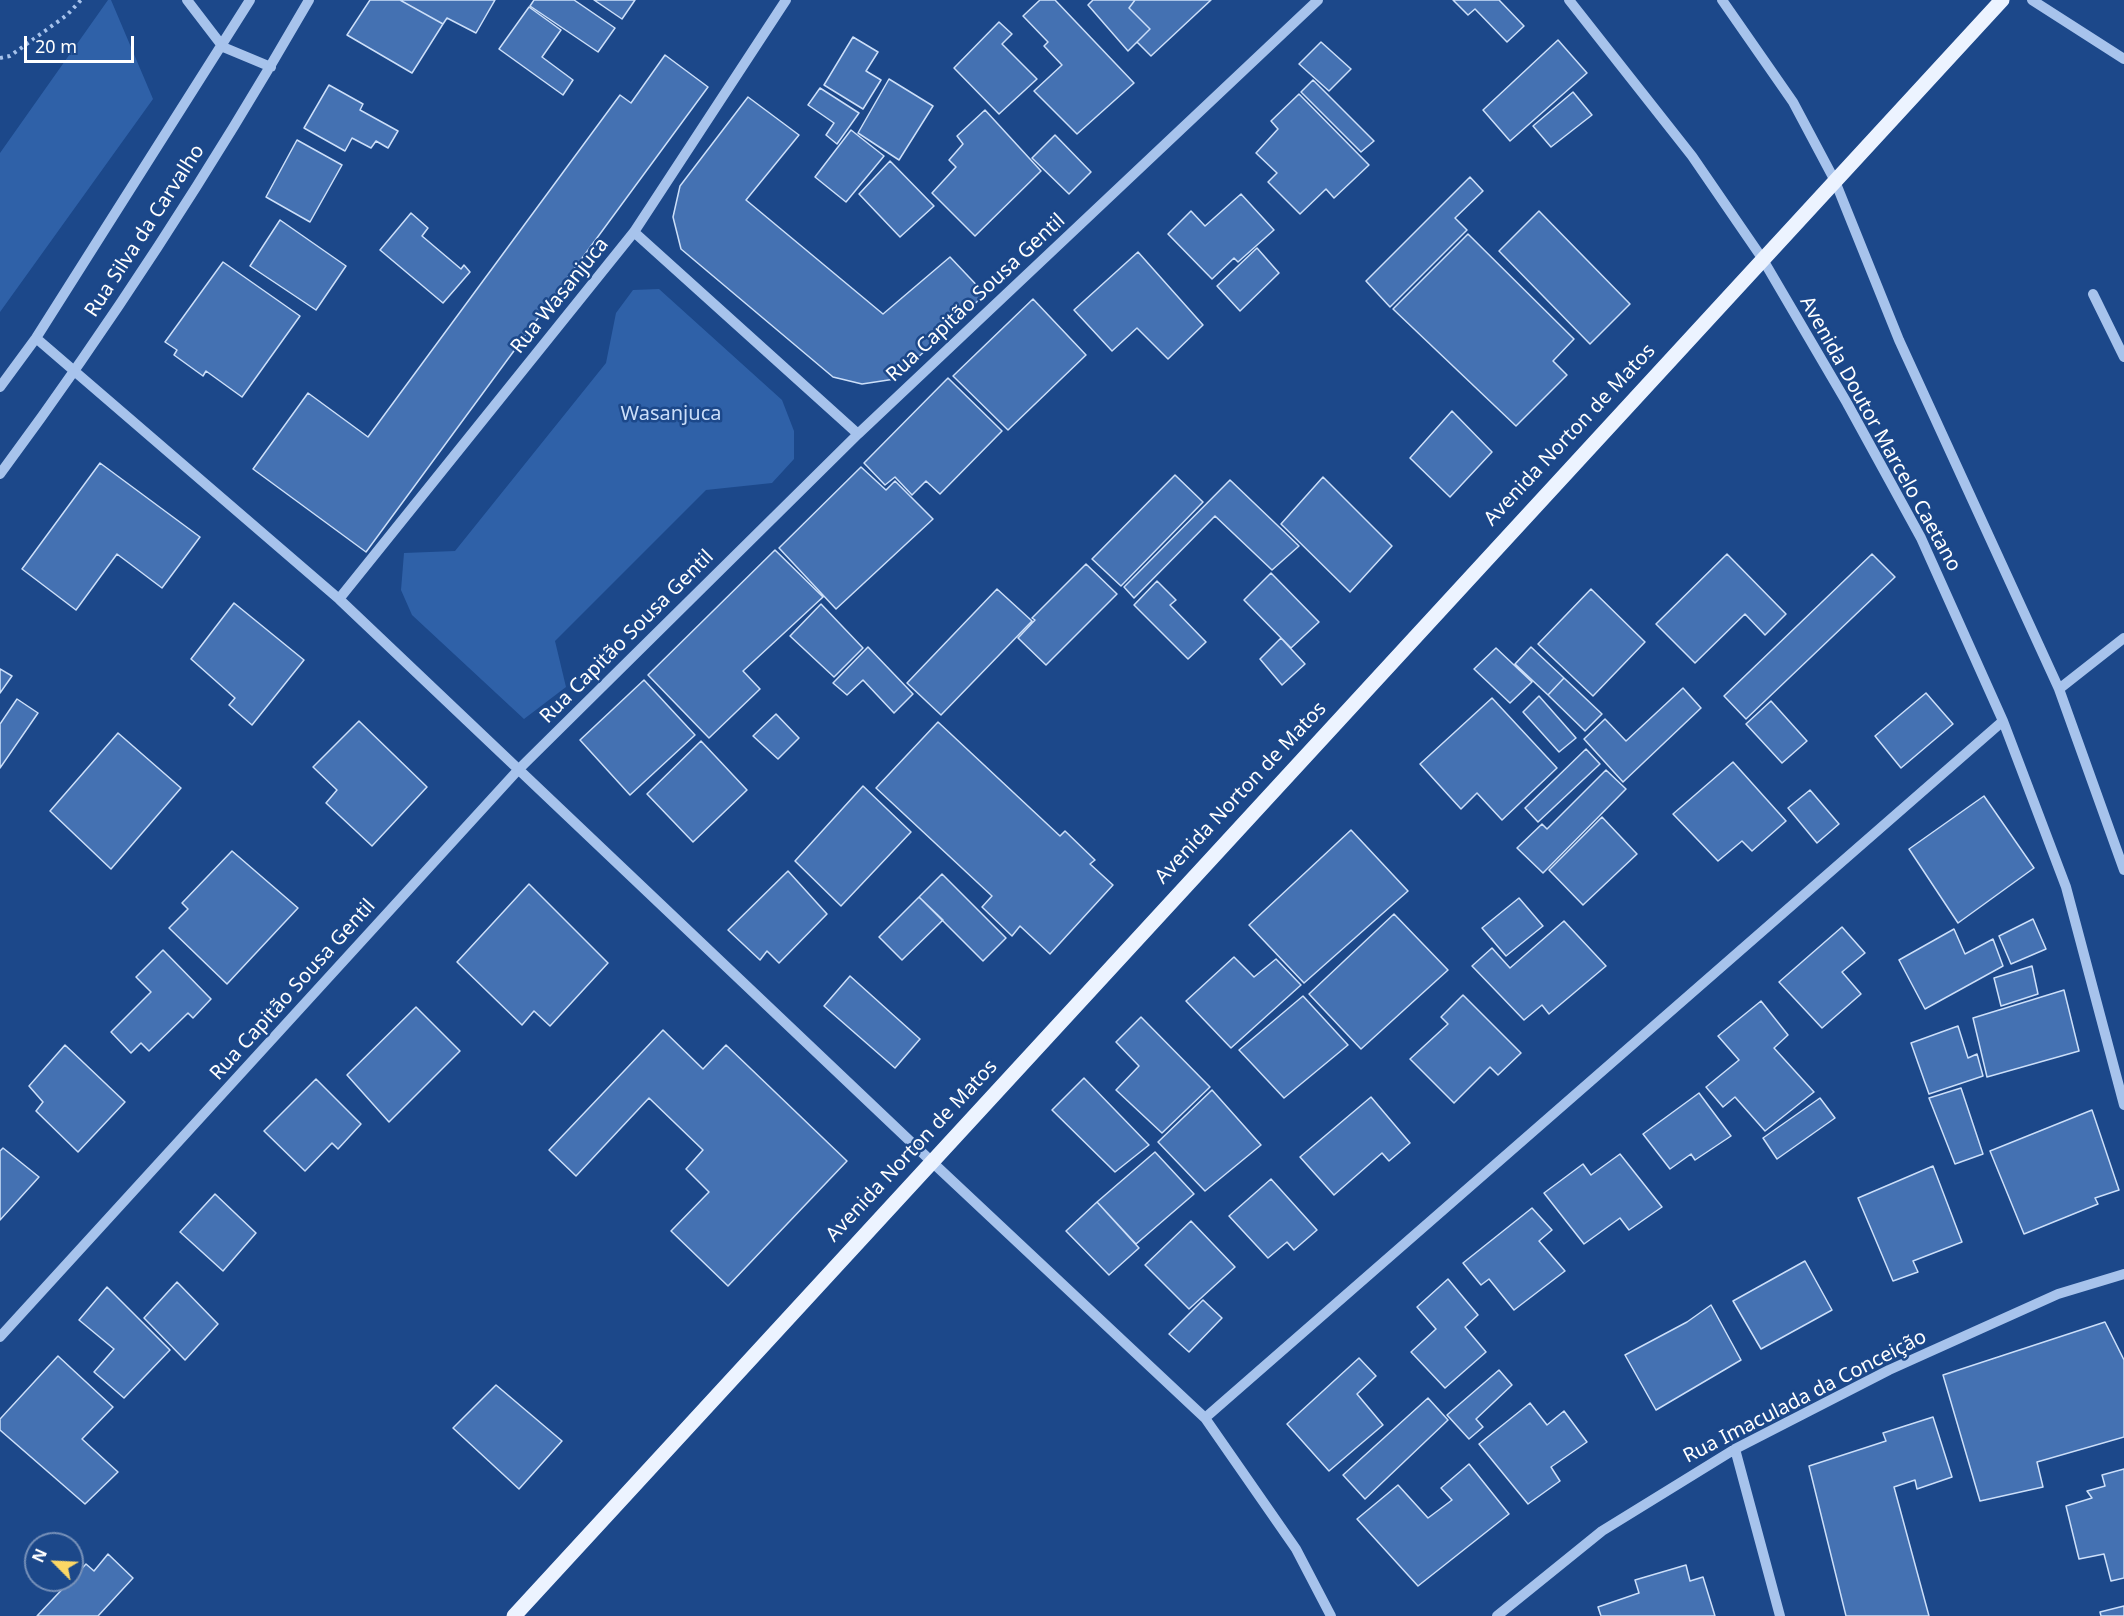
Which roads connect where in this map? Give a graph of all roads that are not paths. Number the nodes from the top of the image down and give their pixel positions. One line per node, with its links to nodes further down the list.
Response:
1 (187, 0): 10 (street)
2 (250, 0): 10 (street, Rua Silva da Carvalho)
3 (309, 0): 12 (street, Rua Silva da Carvalho)
4 (786, 0): 14 (street, Rua Wasanjuca)
5 (1318, 0): 21 (street, Rua Capitão Sousa Gentil)
6 (1569, 0): 15 (street, Avenida Doutor Marcelo Caetano)
7 (1722, 0): 13 (street)
8 (2001, 0): 13 (main road, Avenida Norton de Matos)
9 (2032, 0): 11 (street)
10 (223, 47): 12 (street); 17 (street, Rua Silva da Carvalho)
11 (2124, 59)
12 (271, 67): 19 (street, Rua Silva da Carvalho)
13 (1835, 181): 15 (main road, Avenida Norton de Matos); 25 (street)
14 (634, 232): 21 (street); 23 (street, Rua Wasanjuca)
15 (1762, 258): 26 (street, Avenida Doutor Marcelo Caetano); 30 (main road, Avenida Norton de Matos)
16 (2093, 294): 18 (street)
17 (36, 338): 19 (street); 20 (street, Rua Silva da Carvalho)
18 (2124, 357)
19 (77, 370): 22 (street, Rua Silva da Carvalho); 23 (street)
20 (0, 387)
21 (858, 434): 27 (street, Rua Capitão Sousa Gentil)
22 (0, 474)
23 (339, 599): 27 (street)
24 (2124, 638): 25 (street)
25 (2059, 689): 28 (street)
26 (2003, 721): 29 (street, Avenida Doutor Marcelo Caetano); 33 (street)
27 (518, 770): 30 (street); 32 (street, Rua Capitão Sousa Gentil)
28 (2124, 870)
29 (2124, 1105)
30 (931, 1161): 33 (street); 35 (main road, Avenida Norton de Matos)
31 (2124, 1274): 34 (street, Rua Imaculada da Conceição)
32 (0, 1337)
33 (1205, 1418): 36 (street)
34 (1735, 1449): 37 (street, Rua Imaculada da Conceição); 38 (street)
35 (514, 1616)
36 (1331, 1616)
37 (1497, 1616)
38 (1780, 1616)

